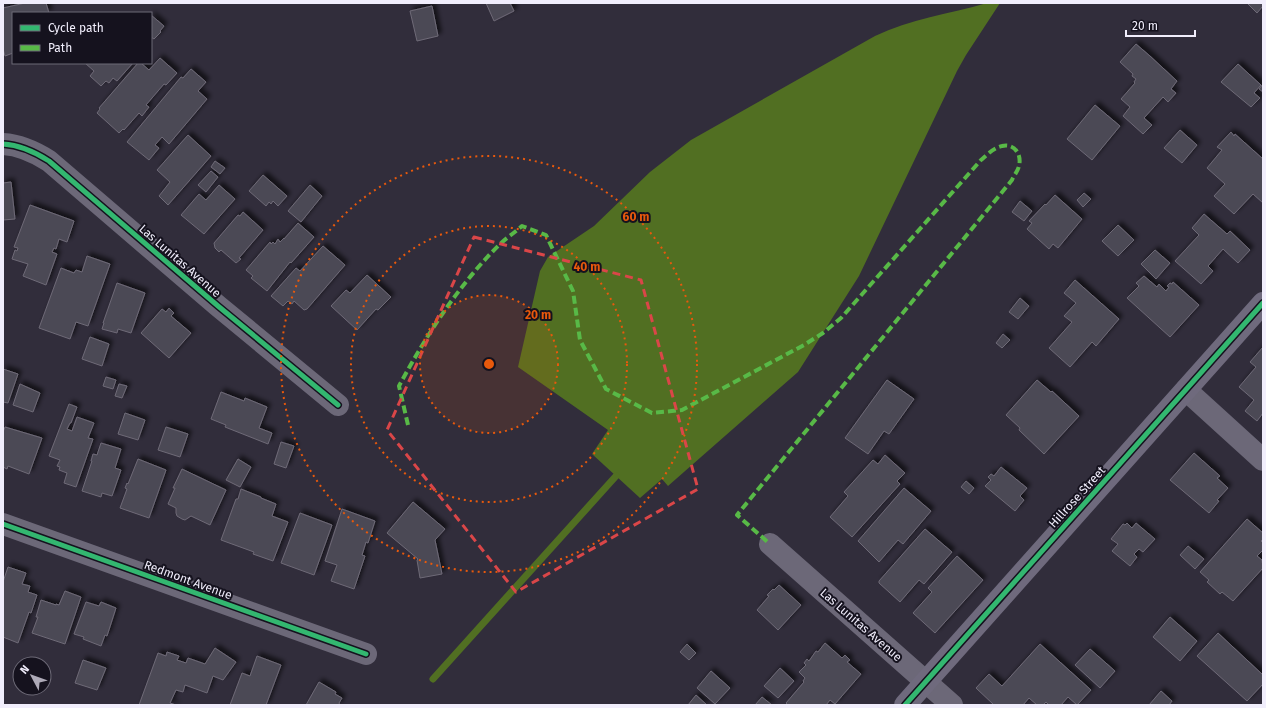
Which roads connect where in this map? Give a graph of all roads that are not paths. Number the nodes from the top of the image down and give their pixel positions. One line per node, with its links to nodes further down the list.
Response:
1 (3, 144): 4 (street, Las Lunitas Avenue)
2 (1263, 303): 3 (street, Hillrose Street)
3 (1186, 390): 5 (street); 9 (street, Hillrose Street)
4 (338, 404)
5 (1263, 460)
6 (3, 524): 8 (street, Redmont Avenue)
7 (770, 544): 9 (street, Las Lunitas Avenue)
8 (366, 654)
9 (926, 682): 10 (street, Hillrose Street); 11 (street, Las Lunitas Avenue)
10 (905, 705)
11 (952, 705)

